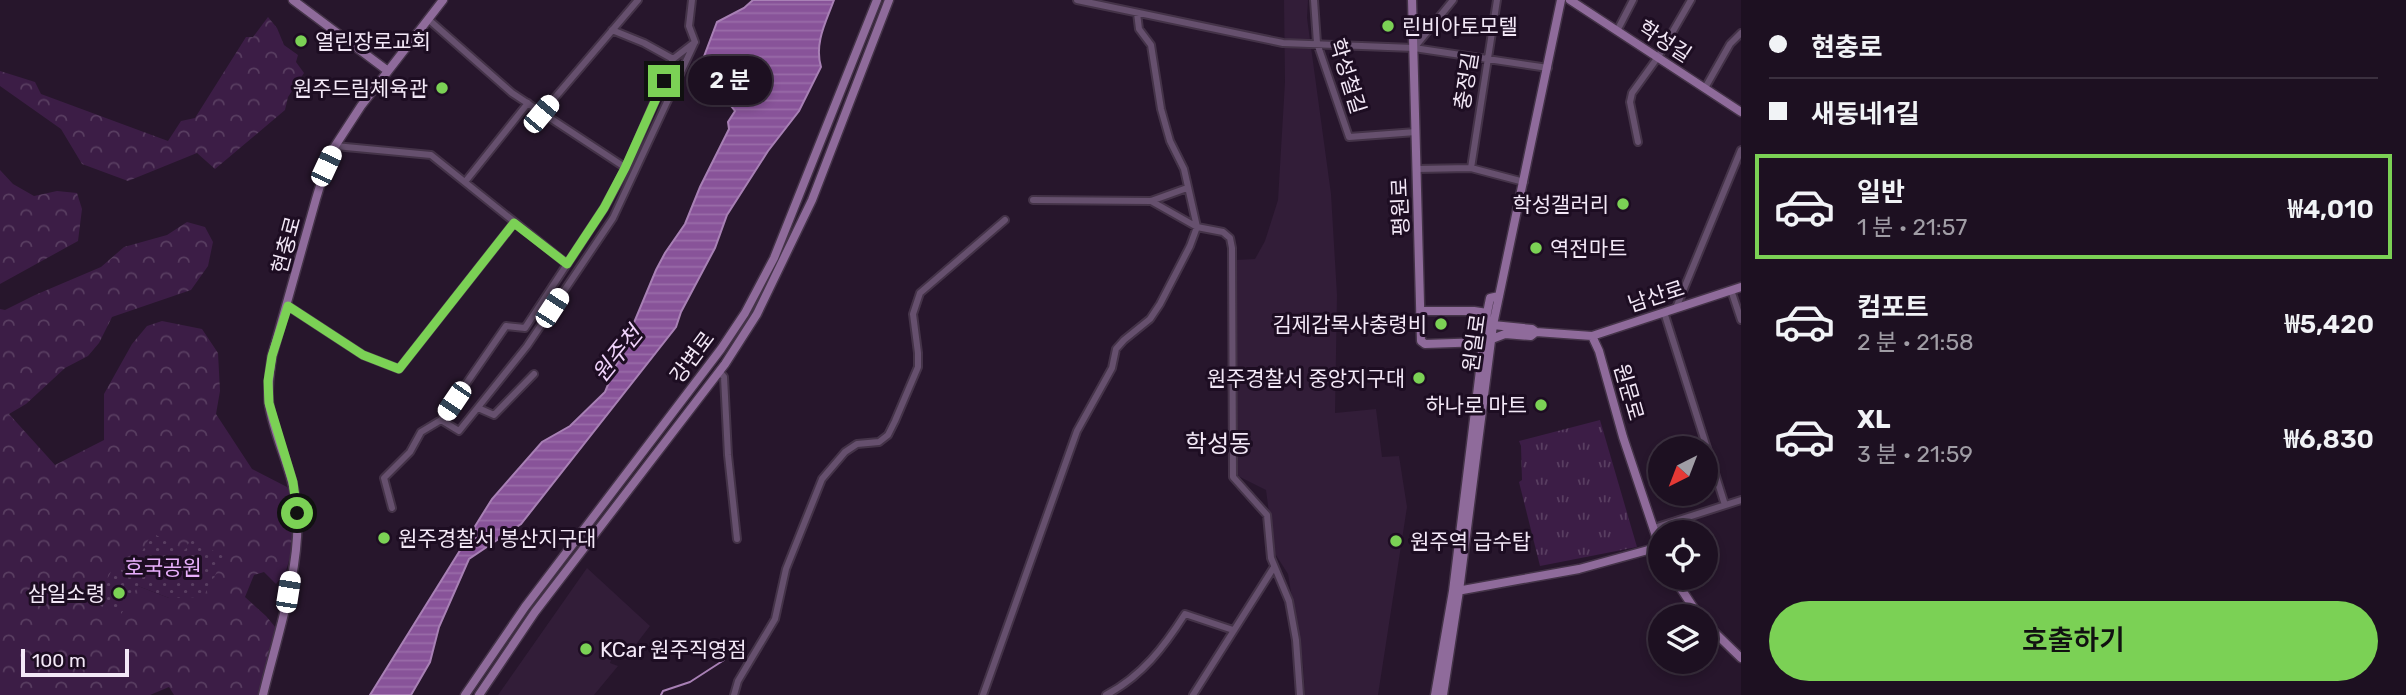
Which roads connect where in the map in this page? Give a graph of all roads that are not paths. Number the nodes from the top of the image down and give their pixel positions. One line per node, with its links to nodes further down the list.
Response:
1 (293, 0): 28 (street)
2 (443, 0): 17 (street, 현충로)
3 (638, 0): 18 (street)
4 (692, 0): 21 (street)
5 (877, 0): 79 (street, 강변로)
6 (889, 0): 62 (street, 강변로)
7 (1077, 0): 16 (street)
8 (1314, 0): 22 (street, 학성철길)
9 (1414, 0): 23 (street, 평원로)
10 (1452, 0): 23 (street)
11 (1497, 0): 25 (street, 충정길)
12 (1561, 0): 27 (street, 원일로)
13 (1570, 0): 19 (street, 학성길)
14 (1633, 0): 19 (street)
15 (1691, 0): 24 (street)
16 (1137, 13): 22 (street); 42 (street)
17 (428, 19): 28 (street, 현충로); 30 (street)
18 (612, 30): 26 (street); 32 (street)
19 (1617, 31): 24 (street, 학성길)
20 (1741, 33): 29 (street)
21 (695, 42): 26 (street); 64 (street)
22 (1317, 43): 23 (street); 33 (street, 학성철길)
23 (1414, 48): 25 (street); 33 (street, 평원로)
24 (1658, 57): 29 (street, 학성길); 34 (street)
25 (1487, 58): 27 (street); 38 (street, 충정길)
26 (673, 59): 37 (street)
27 (1548, 68): 41 (street, 원일로)
28 (388, 71): 35 (street, 현충로)
29 (1704, 88): 31 (street, 학성길)
30 (528, 103): 32 (street); 40 (street)
31 (1741, 112)
32 (541, 114): 37 (street)
33 (1416, 132): 39 (street, 평원로)
34 (1638, 142)
35 (335, 146): 40 (street); 52 (street, 현충로)
36 (1741, 150): 53 (street)
37 (625, 168): 48 (street)
38 (1471, 168): 39 (street); 41 (street)
39 (1416, 169): 54 (street, 평원로)
40 (465, 182): 46 (street)
41 (1524, 182): 51 (street, 원일로)
42 (1187, 188): 44 (street); 47 (street)
43 (1033, 200): 44 (street)
44 (1151, 201): 47 (street)
45 (1005, 220): 81 (street)
46 (514, 223): 48 (street); 52 (street)
47 (1197, 227): 73 (street); 82 (street)
48 (567, 264): 65 (street)
49 (1741, 287): 50 (street, 남산로)
50 (1731, 290): 53 (street, 남산로); 57 (street)
51 (1499, 296): 56 (street); 58 (street, 원일로)
52 (288, 306): 78 (street, 현충로)
53 (1676, 308): 55 (street, 남산로)
54 (1421, 311): 56 (street); 61 (street, 평원로)
55 (1664, 312): 60 (street, 남산로); 67 (street)
56 (1487, 313): 58 (street); 61 (street)
57 (1741, 320)
58 (1493, 325): 59 (street); 61 (street, 원일로)
59 (1536, 332): 60 (street); 61 (street)
60 (1592, 336): 69 (street, 원문로)
61 (1488, 342): 74 (street, 원일로); 74 (street, 원일로)
62 (719, 371): 71 (street); 80 (street, 강변로)
63 (534, 374): 64 (street)
64 (478, 408): 65 (street)
65 (441, 421): 68 (street)
66 (1741, 500): 67 (street)
67 (1725, 505): 70 (street)
68 (392, 508)
69 (1651, 520)
70 (1679, 520)
71 (737, 539)
72 (1648, 552): 74 (street)
73 (1275, 567): 75 (street); 85 (street)
74 (1456, 591): 86 (street, 원일로); 87 (street, 원일로)
75 (1233, 631): 83 (street); 84 (street)
76 (1718, 636): 77 (street)
77 (1741, 658)
78 (263, 695)
79 (465, 695)
80 (479, 695)
81 (734, 695)
82 (983, 695)
83 (1107, 695)
84 (1193, 695)
85 (1300, 695)
86 (1435, 695)
87 (1443, 695)

